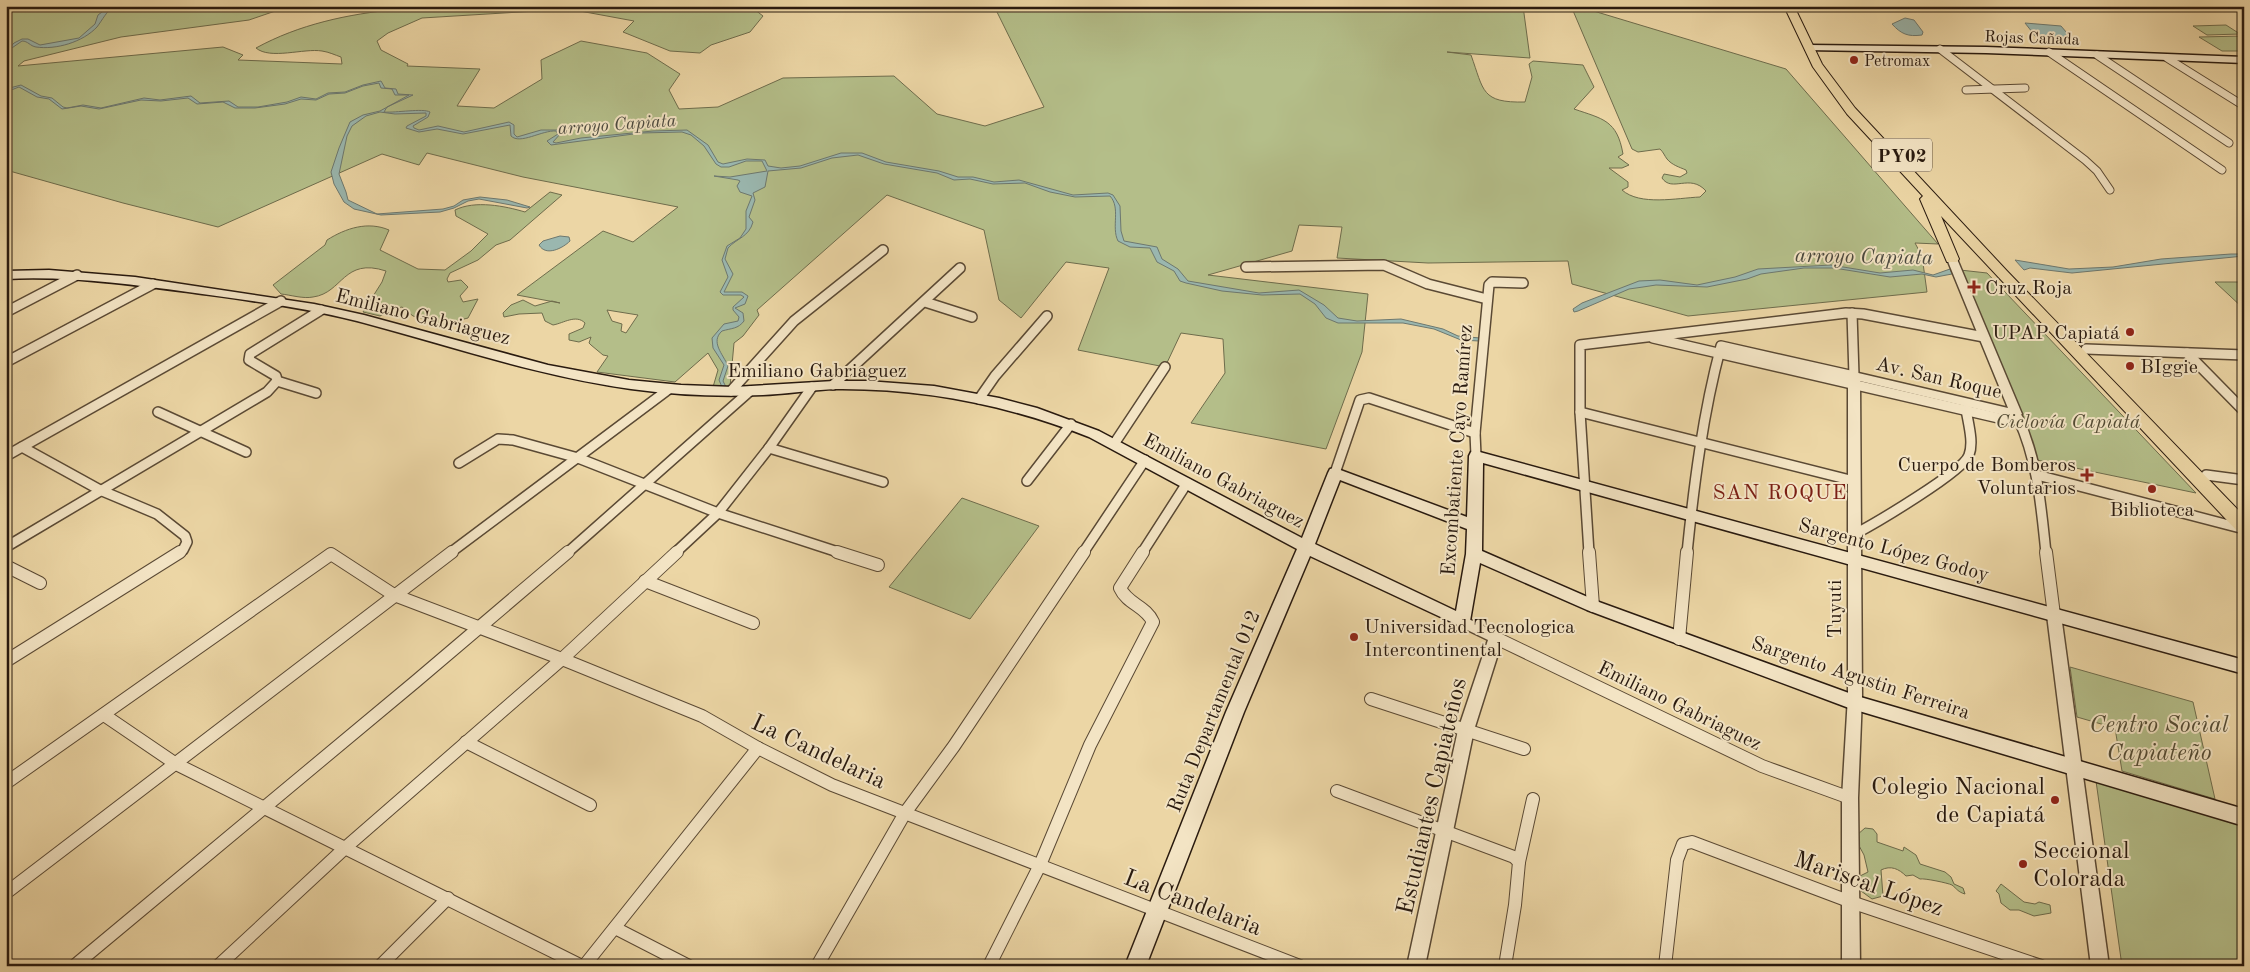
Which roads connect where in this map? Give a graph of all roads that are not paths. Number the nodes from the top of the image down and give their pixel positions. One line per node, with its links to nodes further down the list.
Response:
1 (1789, 6): 5 (highway)
2 (1798, 6): 5 (highway, PY02)
3 (2237, 6): 4 (street)
4 (2244, 10)
5 (1814, 48): 6 (main road, Rojas Cañada); 17 (highway, PY02); 20 (highway, PY02)
6 (1940, 50): 7 (main road, Rojas Cañada); 13 (street)
7 (2049, 52): 8 (main road, Rojas Cañada); 16 (street)
8 (2097, 55): 9 (main road, Rojas Cañada); 15 (street)
9 (2167, 58): 10 (main road, Rojas Cañada); 14 (street)
10 (2244, 60)
11 (2025, 88): 13 (street)
12 (1966, 90): 13 (street)
13 (1993, 90): 18 (street)
14 (2244, 106)
15 (2229, 143)
16 (2222, 170)
17 (1920, 185): 20 (highway, PY02); 21 (highway)
18 (2110, 190)
19 (883, 250): 50 (street)
20 (1990, 255): 24 (highway, PY02)
21 (1952, 259): 38 (street)
22 (1246, 267): 29 (street)
23 (960, 268): 31 (street)
24 (2008, 274): 39 (highway, PY02); 87 (highway, PY02)
25 (6, 275): 26 (main road, Emiliano Gabriaguez)
26 (76, 275): 28 (main road, Emiliano Gabriaguez); 33 (street)
27 (1523, 283): 29 (street, Excombatiente Cayo Ramírez)
28 (153, 284): 30 (main road, Emiliano Gabriaguez); 43 (street)
29 (1488, 298): 61 (street, Excombatiente Cayo Ramírez)
30 (281, 301): 32 (main road, Emiliano Gabriaguez); 64 (street)
31 (925, 302): 36 (street); 47 (street)
32 (321, 310): 46 (street); 49 (main road, Emiliano Gabriaguez)
33 (6, 312)
34 (1852, 313): 37 (street); 38 (street); 45 (street)
35 (1047, 316): 53 (street)
36 (972, 317)
37 (1646, 336): 41 (street); 57 (street)
38 (1984, 337): 58 (street)
39 (2086, 349): 40 (street); 74 (highway, PY02)
40 (2187, 353): 42 (street); 55 (street)
41 (1720, 354): 45 (street); 62 (street)
42 (2244, 355)
43 (6, 362)
44 (1165, 367): 63 (street)
45 (1854, 380): 54 (street); 58 (street, Av. San Roque); 78 (street, Tuyuti)
46 (277, 381): 52 (street); 60 (street)
47 (833, 386): 48 (main road, Emiliano Gabriaguez); 53 (main road, Emiliano Gabriaguez)
48 (812, 387): 51 (main road, Emiliano Gabriaguez); 65 (street)
49 (669, 389): 50 (main road, Emiliano Gabriaguez); 69 (street)
50 (731, 391): 51 (main road, Emiliano Gabriaguez)
51 (750, 391): 80 (street)
52 (316, 394)
53 (979, 399): 59 (main road, Emiliano Gabriaguez)
54 (1966, 409): 58 (street); 88 (street)
55 (2244, 411)
56 (158, 412): 60 (street)
57 (1580, 412): 62 (street); 81 (street)
58 (2018, 418): 73 (street)
59 (1071, 424): 63 (main road, Emiliano Gabriaguez); 76 (street)
60 (202, 431): 66 (street); 82 (street)
61 (1475, 433): 68 (street, Excombatiente Cayo Ramírez); 72 (street)
62 (1702, 442): 78 (street); 85 (street)
63 (1114, 444): 70 (main road, Emiliano Gabriaguez)
64 (22, 447): 67 (street); 82 (street)
65 (769, 448): 77 (street); 83 (street)
66 (246, 452)
67 (6, 456)
68 (1476, 456): 81 (main road, Sargento López Godoy); 86 (main road, Excombatiente Cayo Ramírez)
69 (578, 458): 71 (street); 80 (street); 97 (street)
70 (1145, 460): 79 (main road, Emiliano Gabriaguez); 123 (street)
71 (459, 463)
72 (1335, 473): 86 (main road); 90 (main road, Ruta Departamental 012)
73 (2037, 475): 87 (street); 99 (street)
74 (2206, 475): 75 (street); 84 (highway, PY02)
75 (2244, 480)
76 (1027, 481)
77 (883, 482)
78 (1854, 482): 88 (street, Tuyuti)
79 (1187, 483): 90 (main road, Emiliano Gabriaguez); 128 (street)
80 (646, 486): 83 (street); 102 (street)
81 (1586, 486): 85 (main road, Sargento López Godoy); 98 (street)
82 (100, 490): 89 (street); 106 (street)
83 (718, 513): 93 (street); 95 (street)
84 (2244, 514)
85 (1691, 515): 92 (main road, Sargento López Godoy); 104 (street)
86 (1476, 526): 91 (main road, Excombatiente Cayo Ramírez)
87 (2244, 528)
88 (1855, 534): 92 (street, Tuyuti)
89 (6, 547)
90 (1306, 548): 100 (main road, Emiliano Gabriaguez); 132 (main road, Ruta Departamental 012)
91 (1474, 554): 98 (main road, Sargento Agustin Ferreira); 100 (main road, Excombatiente Cayo Ramírez)
92 (1855, 560): 99 (main road, Sargento López Godoy); 109 (street, Tuyuti)
93 (878, 565)
94 (6, 566): 96 (street)
95 (644, 581): 101 (street); 105 (street)
96 (40, 583)
97 (394, 595): 102 (street, La Candelaria); 110 (street, La Candelaria); 115 (street)
98 (1593, 606): 104 (main road, Sargento Agustin Ferreira)
99 (2054, 615): 107 (main road, Sargento López Godoy); 116 (street)
100 (1462, 621): 103 (street, Emiliano Gabriaguez)
101 (753, 623)
102 (481, 628): 105 (street, La Candelaria); 122 (street)
103 (1496, 638): 111 (street, Estudiantes Capiateños); 119 (street, Emiliano Gabriaguez)
104 (1679, 639): 109 (main road, Sargento Agustin Ferreira)
105 (562, 659): 112 (street); 113 (street, La Candelaria)
106 (6, 661)
107 (2244, 667)
108 (1371, 699): 111 (street)
109 (1855, 703): 116 (main road, Sargento Agustin Ferreira); 119 (street, Tuyuti)
110 (104, 715): 115 (street); 117 (street)
111 (1466, 730): 114 (street); 125 (street, Estudiantes Capiateños)
112 (466, 742): 121 (street); 126 (street)
113 (758, 748): 123 (street, La Candelaria); 133 (street)
114 (1524, 749)
115 (176, 764): 122 (street); 129 (street)
116 (2076, 768): 124 (main road, Sargento Agustin Ferreira); 148 (street)
117 (6, 783)
118 (1337, 791): 125 (street)
119 (1850, 798): 131 (street, Tuyuti)
120 (1533, 799): 127 (street)
121 (590, 805)
122 (264, 808): 126 (street); 134 (street)
123 (905, 813): 128 (street, La Candelaria); 139 (street)
124 (2244, 818)
125 (1444, 832): 127 (street); 143 (street, Estudiantes Capiateños)
126 (345, 848): 130 (street); 135 (street)
127 (1519, 862): 144 (street)
128 (1040, 865): 132 (street, La Candelaria); 140 (street)
129 (6, 893)
130 (448, 898): 136 (street); 137 (street)
131 (1850, 902): 145 (street, Mariscal López); 146 (street, Tuyuti); 147 (street, Mariscal López)
132 (1156, 911): 141 (main road, Ruta Departamental 012); 142 (street, La Candelaria)
133 (615, 928): 137 (street); 138 (street)
134 (74, 966)
135 (218, 966)
136 (380, 966)
137 (583, 966)
138 (689, 966)
139 (817, 966)
140 (989, 966)
141 (1135, 966)
142 (1300, 966)
143 (1416, 966)
144 (1505, 966)
145 (1665, 966)
146 (1851, 966)
147 (2041, 966)
148 (2100, 966)

